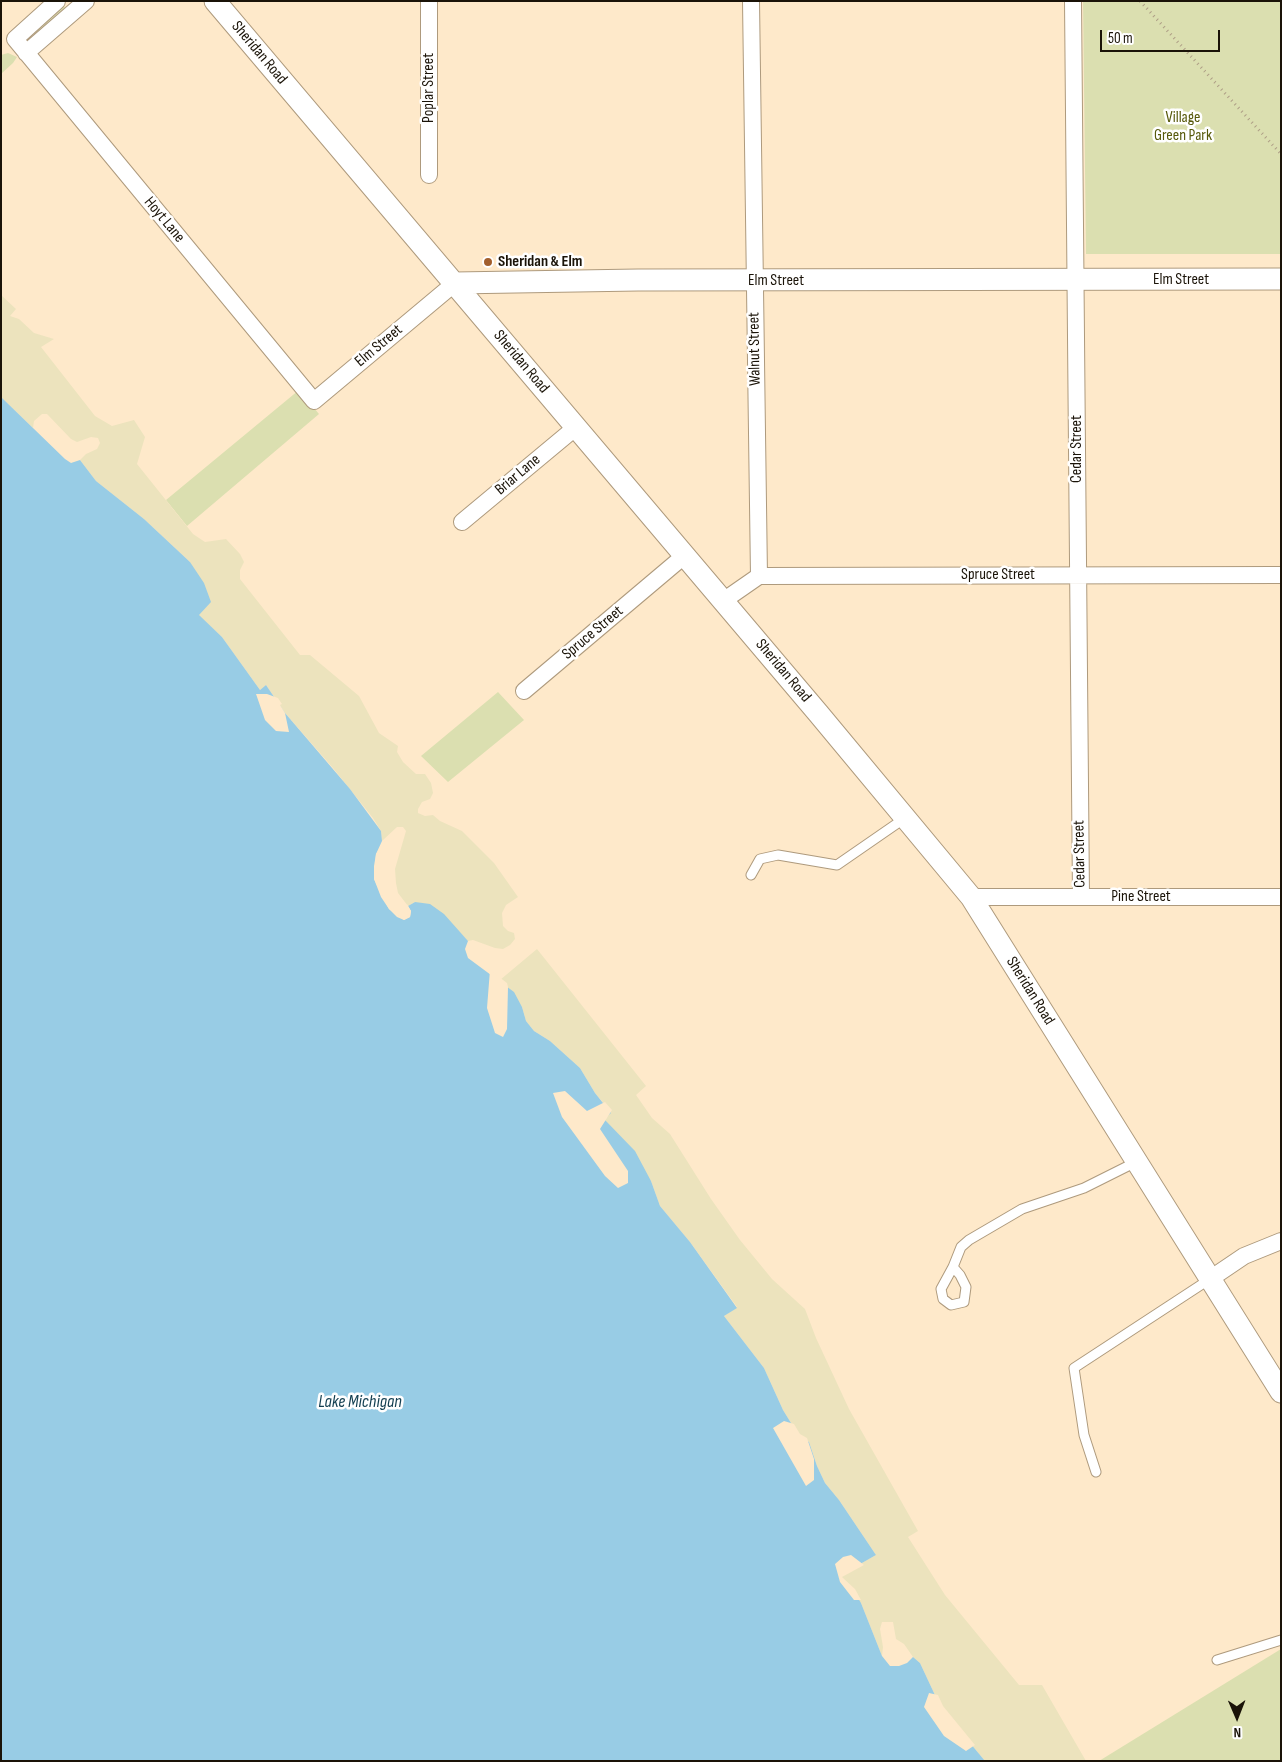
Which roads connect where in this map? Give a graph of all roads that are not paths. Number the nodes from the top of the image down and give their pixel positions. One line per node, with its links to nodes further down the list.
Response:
1 (57, 1): 7 (street, Hoyt Lane)
2 (215, 1): 12 (street, Sheridan Road)
3 (429, 1): 8 (street, Poplar Street)
4 (751, 1): 11 (street, Walnut Street)
5 (1073, 1): 10 (street, Cedar Street)
6 (82, 3): 7 (street)
7 (26, 53): 13 (street, Hoyt Lane)
8 (429, 175)
9 (1281, 279): 10 (street, Elm Street)
10 (1076, 280): 11 (street, Elm Street); 17 (street, Cedar Street)
11 (754, 281): 12 (street, Elm Street); 19 (street, Walnut Street)
12 (455, 282): 13 (street, Elm Street); 14 (street, Sheridan Road)
13 (314, 401)
14 (575, 428): 15 (street, Briar Lane); 16 (street, Sheridan Road)
15 (462, 522)
16 (684, 556): 20 (street, Sheridan Road); 21 (street, Spruce Street)
17 (1077, 574): 18 (street, Spruce Street); 19 (street, Spruce Street); 24 (street, Cedar Street)
18 (1281, 575)
19 (759, 576): 20 (street)
20 (723, 601): 22 (street, Sheridan Road)
21 (524, 691)
22 (905, 818): 23 (lane); 25 (street, Sheridan Road)
23 (751, 875)
24 (1081, 896): 25 (street, Pine Street); 26 (street, Pine Street)
25 (971, 897): 27 (street, Sheridan Road)
26 (1281, 897)
27 (1137, 1162): 29 (lane); 30 (street, Sheridan Road)
28 (1281, 1241): 30 (street)
29 (952, 1267)
30 (1210, 1279): 31 (street, Sheridan Road); 32 (lane)
31 (1281, 1392)
32 (1096, 1472)
33 (1281, 1640): 34 (lane)
34 (1217, 1660)

